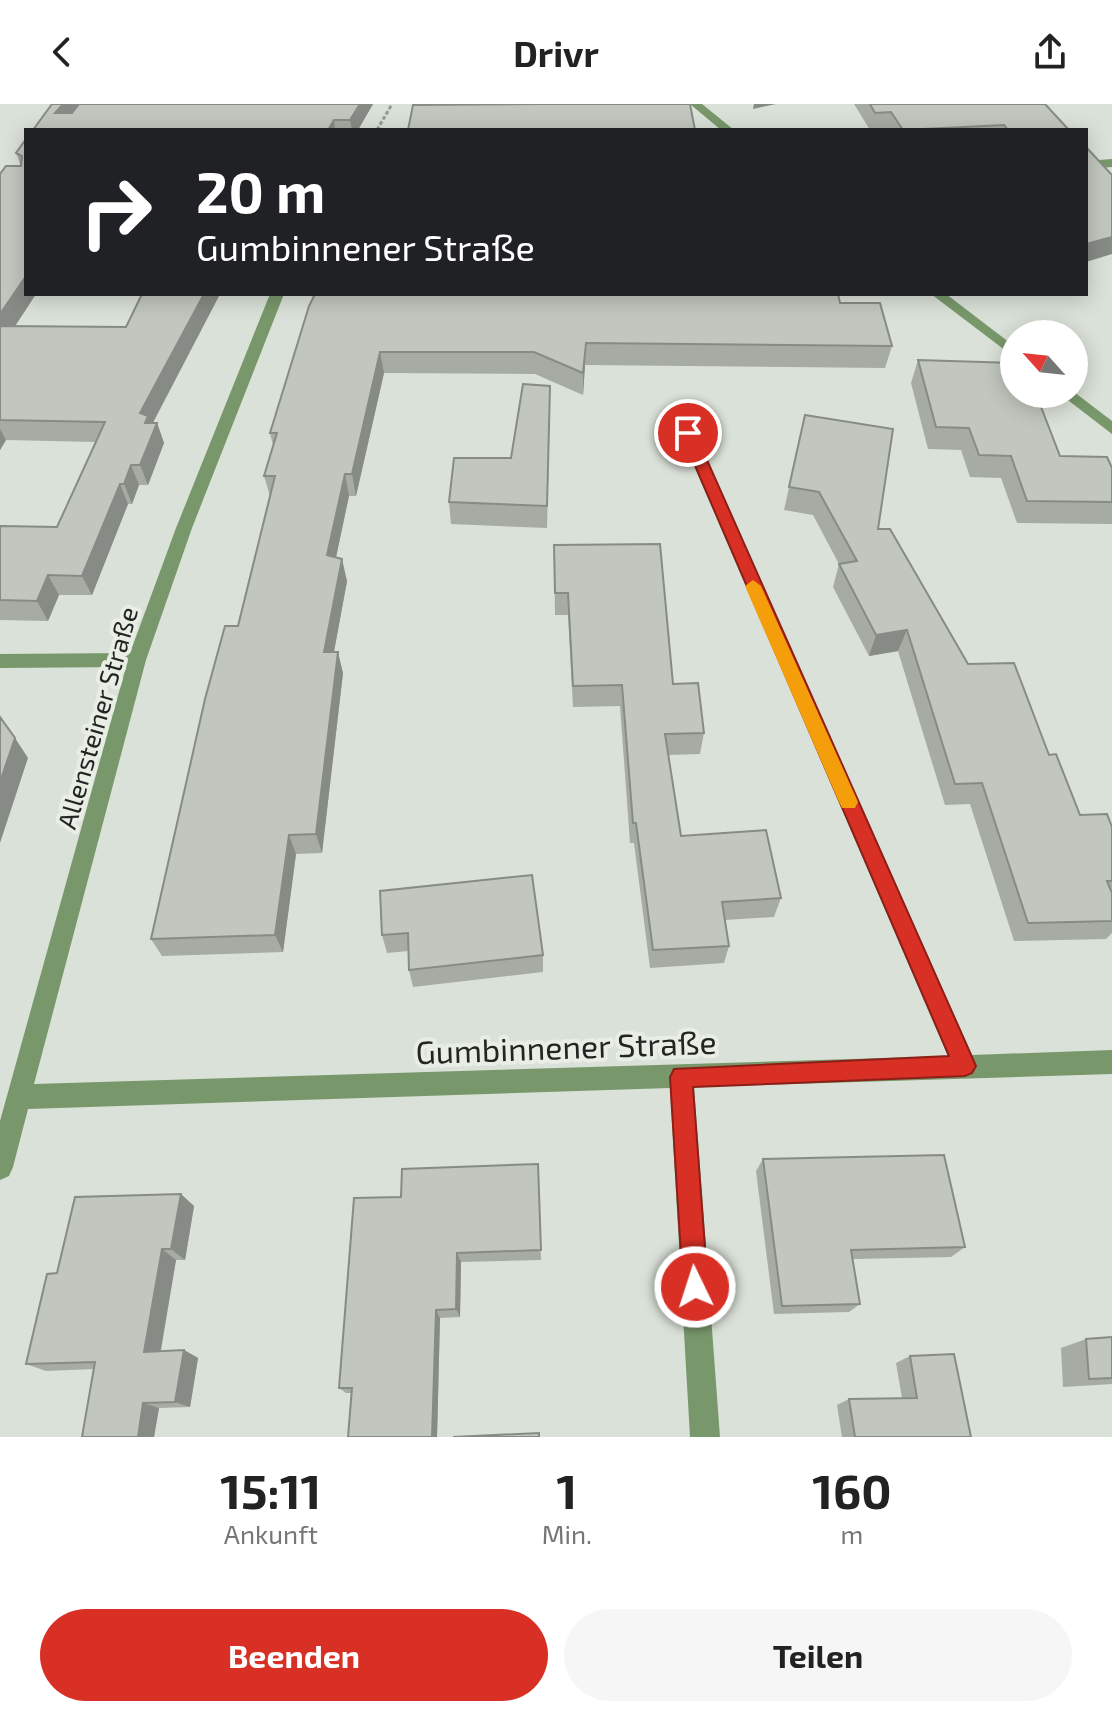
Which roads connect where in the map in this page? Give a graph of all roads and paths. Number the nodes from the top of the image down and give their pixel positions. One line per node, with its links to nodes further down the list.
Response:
1 (392, 104): 3 (path)
2 (695, 104): 4 (street)
3 (378, 128)
4 (725, 128)
5 (1112, 163): 6 (street)
6 (1088, 165)
7 (276, 296): 13 (street, Allensteiner Straße)
8 (941, 296): 9 (street)
9 (1000, 342)
10 (1085, 408): 11 (street)
11 (1112, 429)
12 (688, 433): 16 (street)
13 (137, 660): 14 (street); 18 (street, Allensteiner Straße)
14 (0, 661)
15 (1112, 1062): 16 (street, Gumbinnener Straße)
16 (965, 1066): 17 (street, Gumbinnener Straße)
17 (681, 1077): 18 (street, Gumbinnener Straße); 20 (street)
18 (21, 1097): 19 (street, Allensteiner Straße)
19 (0, 1167)
20 (705, 1437)

